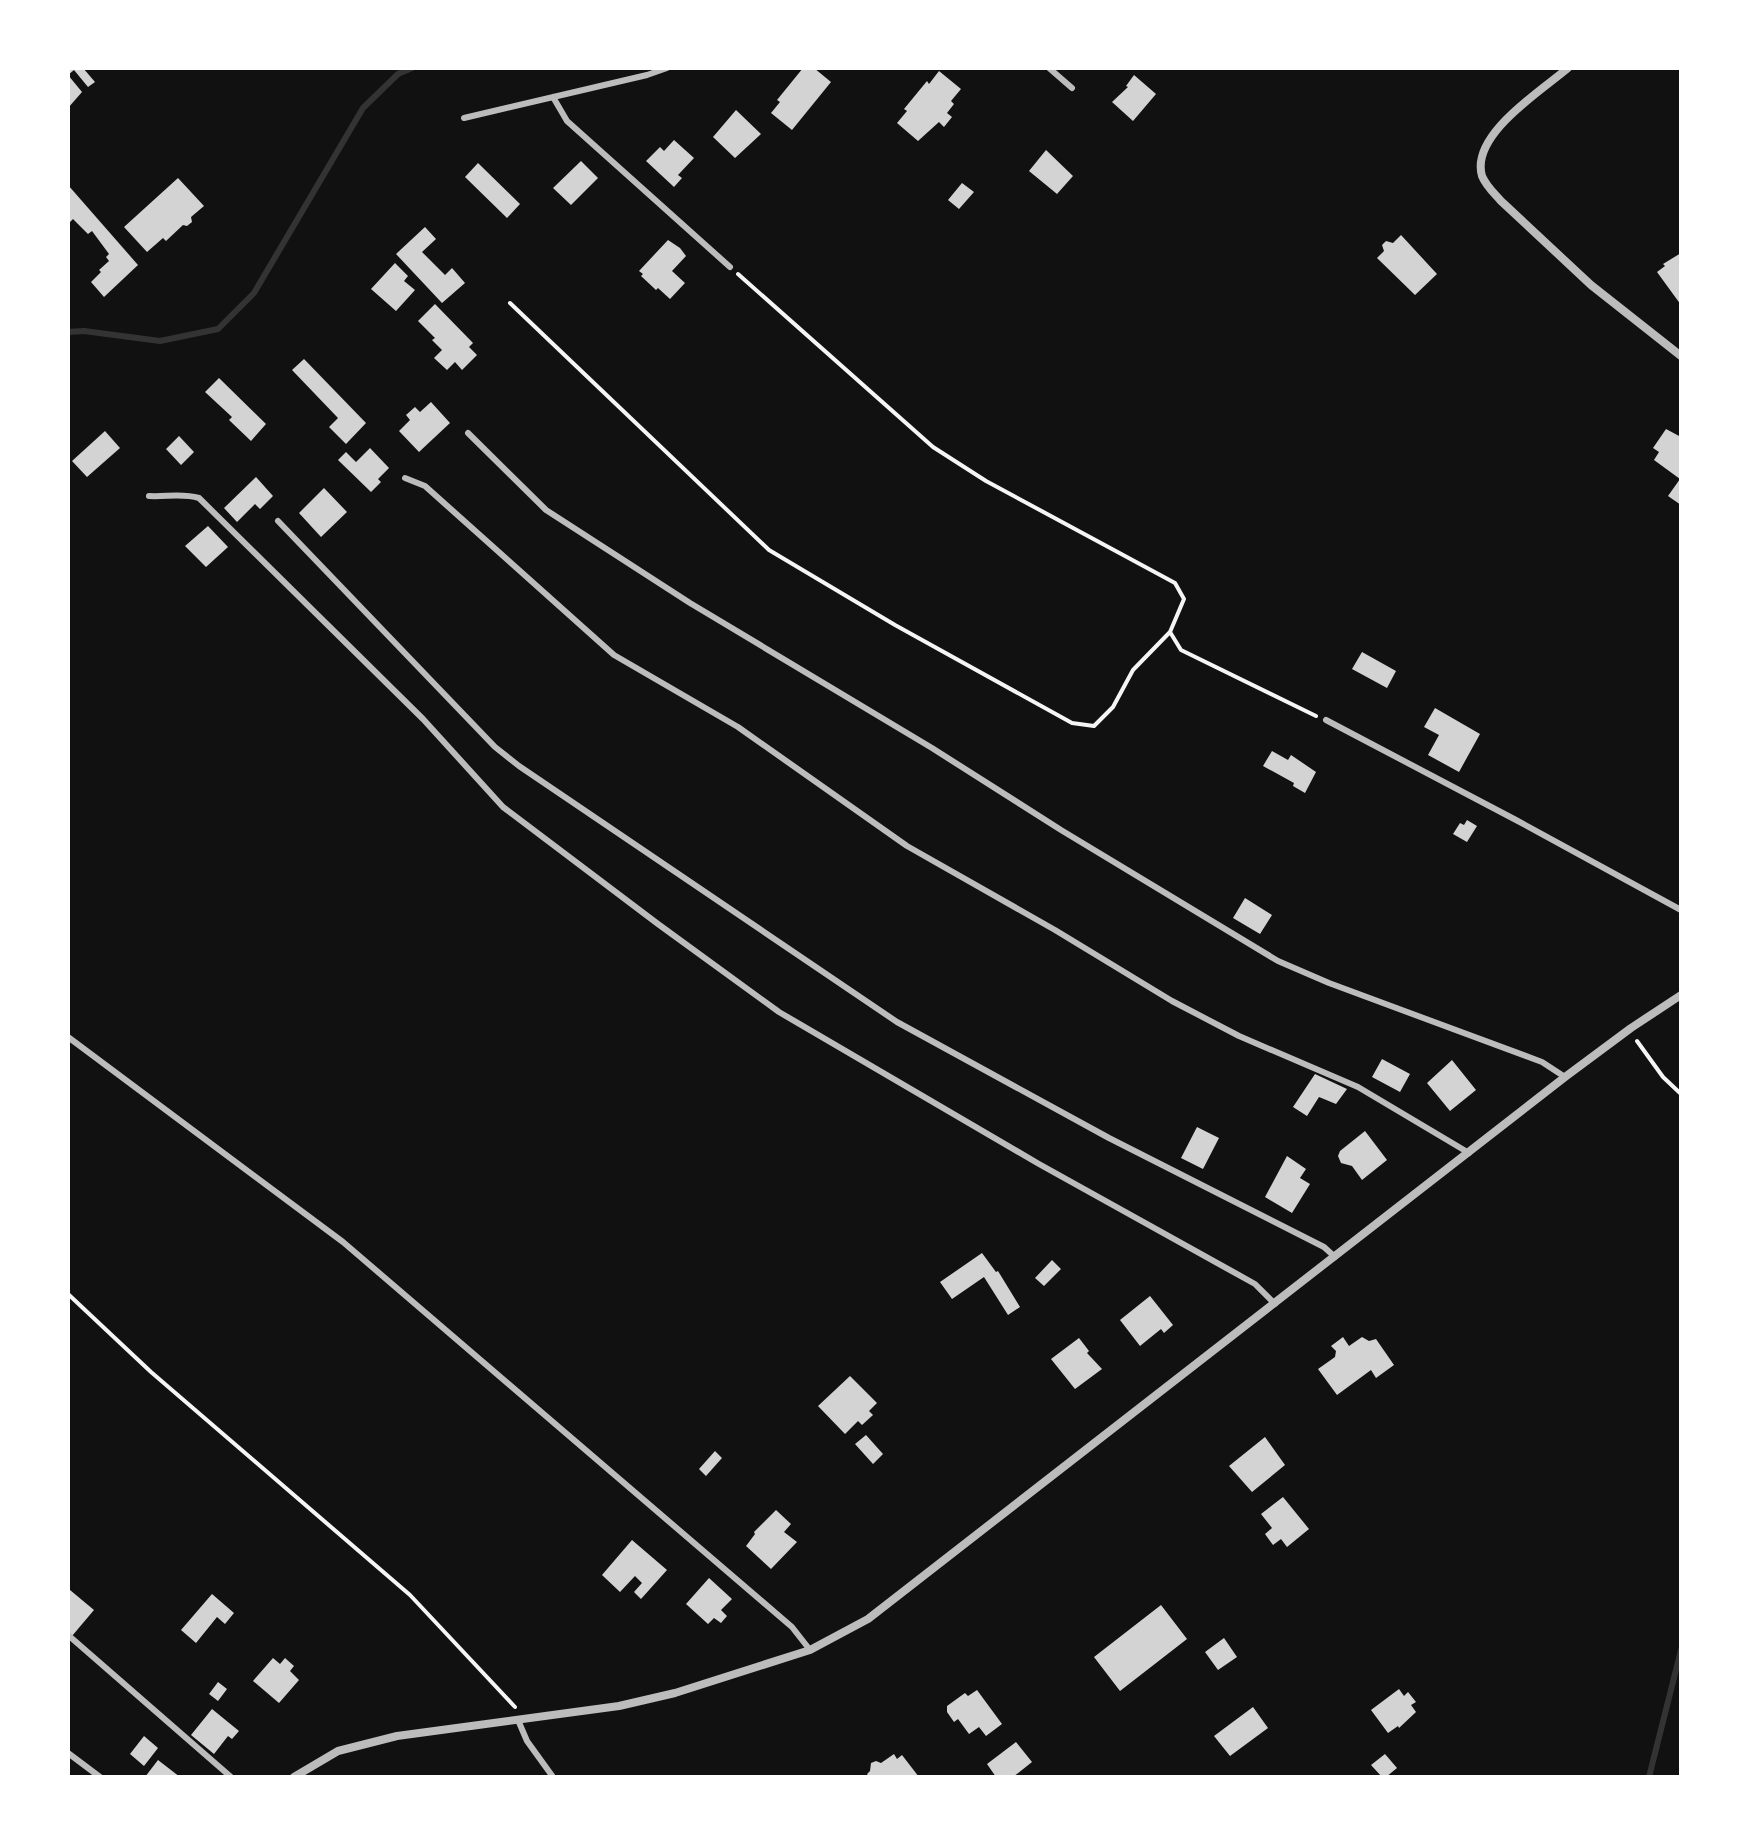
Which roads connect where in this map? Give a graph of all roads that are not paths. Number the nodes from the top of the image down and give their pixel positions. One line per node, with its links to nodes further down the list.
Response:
1 (667, 68): 5 (lane)
2 (1049, 68): 4 (lane)
3 (1568, 68): 8 (street)
4 (1072, 88)
5 (553, 97): 6 (lane); 7 (lane)
6 (464, 118)
7 (730, 267)
8 (1681, 356)
9 (468, 433): 17 (lane)
10 (405, 478): 18 (lane)
11 (149, 496): 20 (lane)
12 (278, 521): 19 (lane)
13 (1326, 720): 14 (lane)
14 (1681, 910)
15 (1681, 995): 17 (street)
16 (68, 1037): 22 (lane)
17 (1565, 1077): 18 (street)
18 (1469, 1153): 19 (street)
19 (1335, 1257): 20 (street)
20 (1275, 1304): 22 (street)
21 (68, 1635): 26 (lane)
22 (810, 1650): 23 (street)
23 (520, 1720): 27 (street); 28 (lane)
24 (68, 1753): 25 (lane)
25 (100, 1777)
26 (231, 1777)
27 (294, 1777)
28 (553, 1777)

